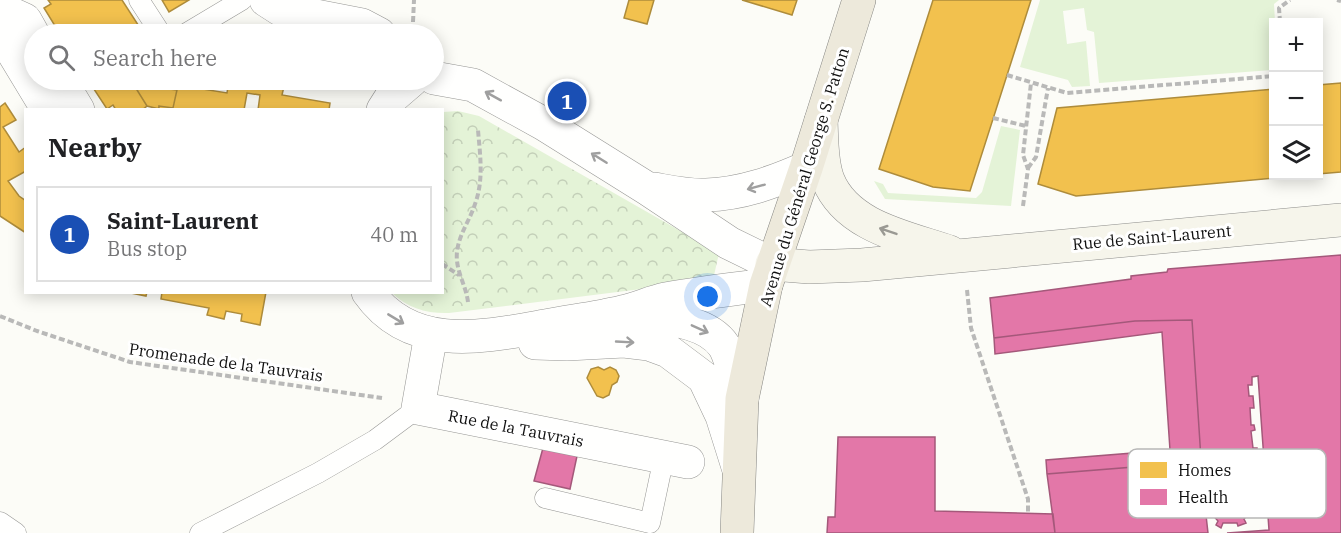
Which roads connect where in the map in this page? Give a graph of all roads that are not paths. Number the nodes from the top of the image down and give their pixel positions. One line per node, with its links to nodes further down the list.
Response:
1 (139, 0): 7 (lane)
2 (242, 0): 8 (lane)
3 (266, 0): 9 (street)
4 (860, 0): 18 (main road, Avenue du Général George S. Patton)
5 (2, 8): 6 (street); 10 (street)
6 (27, 24)
7 (155, 24)
8 (202, 24)
9 (357, 24)
10 (24, 70)
11 (444, 80): 20 (street, one-way to 11)
12 (36, 90): 15 (street)
13 (66, 90): 16 (street)
14 (400, 90): 17 (street)
15 (47, 108)
16 (77, 108)
17 (384, 108)
18 (821, 121): 19 (main road, Avenue du Général George S. Patton); 22 (street, Rue de Saint-Laurent, one-way to 18)
19 (806, 168): 20 (street, one-way to 20); 23 (main road, Avenue du Général George S. Patton)
20 (648, 189): 23 (street)
21 (1341, 220): 22 (street, Rue de Saint-Laurent)
22 (963, 257): 23 (street, Rue de Saint-Laurent)
23 (769, 274): 25 (street); 28 (main road, Avenue du Général George S. Patton)
24 (370, 294): 26 (street, one-way to 26)
25 (623, 312): 27 (street); 28 (street, one-way to 28)
26 (431, 334): 27 (street); 29 (street)
27 (478, 336): 31 (street, one-way to 31)
28 (742, 399): 31 (main road, Avenue du Général George S. Patton)
29 (418, 408): 30 (street, Rue de la Tauvrais); 35 (lane)
30 (676, 460): 32 (lane)
31 (739, 471): 36 (main road, Avenue du Général George S. Patton)
32 (545, 498)
33 (0, 522): 34 (lane)
34 (16, 533)
35 (200, 533)
36 (736, 533)

